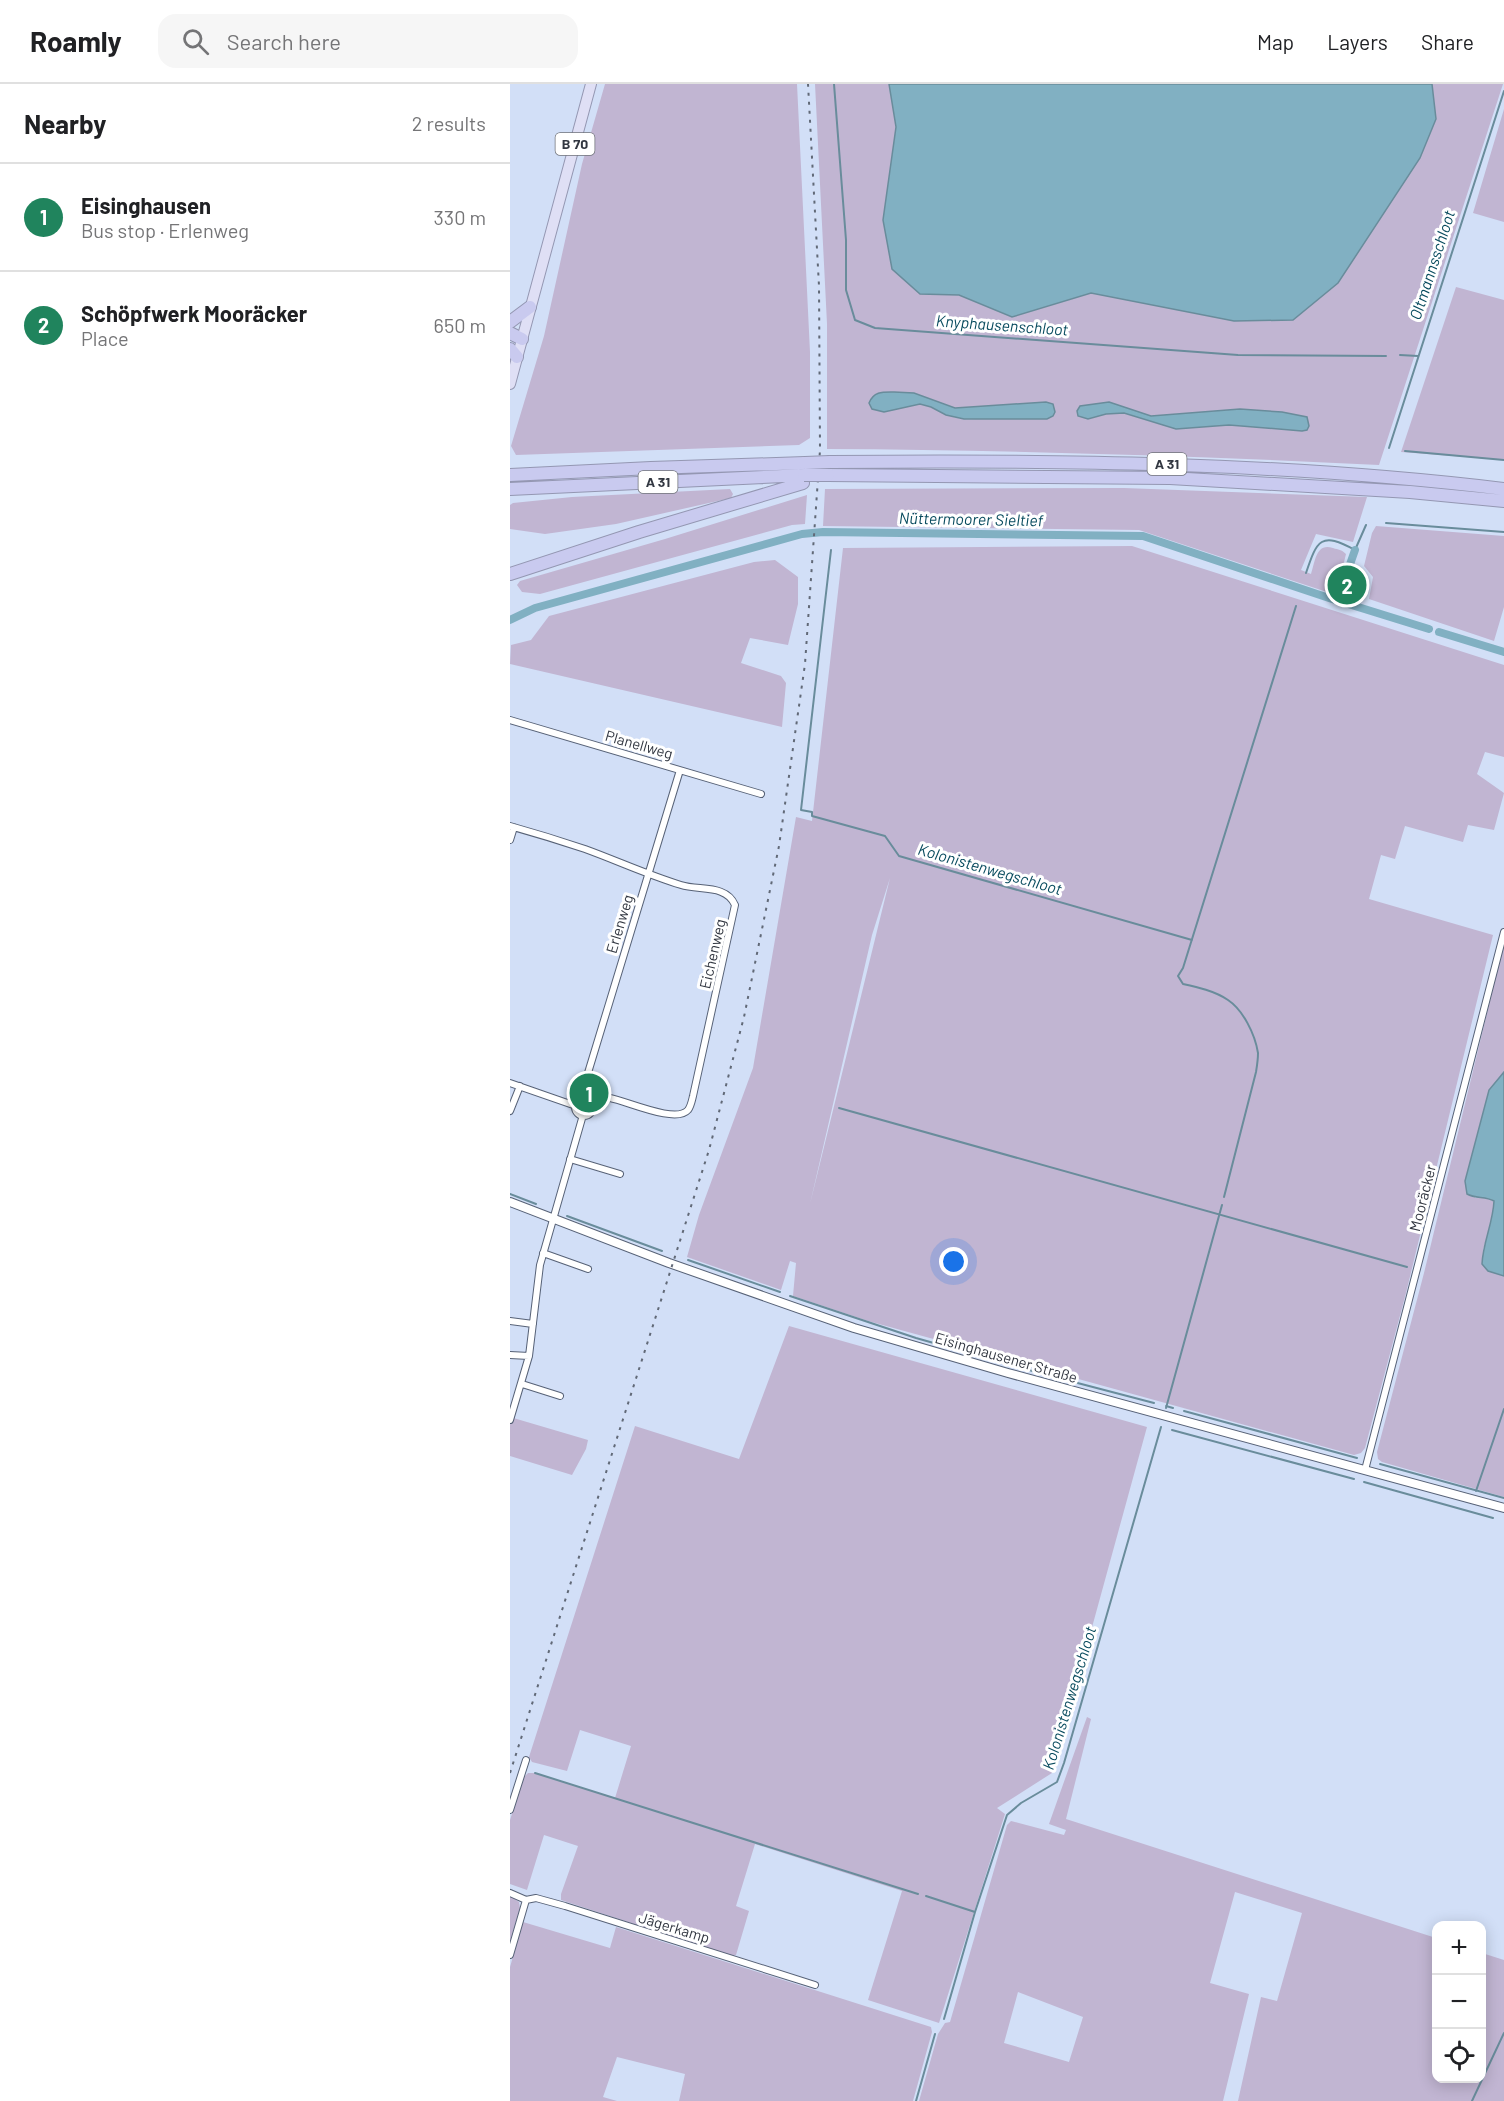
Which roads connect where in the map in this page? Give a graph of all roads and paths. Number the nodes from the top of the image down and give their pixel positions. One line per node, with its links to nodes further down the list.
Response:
1 (591, 84): 2 (main road, B 70)
2 (530, 307): 3 (highway); 5 (main road, B 70)
3 (510, 322)
4 (510, 333): 5 (highway)
5 (522, 339): 6 (main road, B 70)
6 (514, 353): 7 (main road, B 70)
7 (510, 384)
8 (814, 472): 9 (highway, A 31); 10 (highway, A 31); 11 (highway, A 31); 12 (highway, A 31); 13 (highway)
9 (513, 475)
10 (511, 489)
11 (1504, 489)
12 (1504, 501)
13 (510, 574)
14 (510, 720): 15 (street, Planellweg)
15 (680, 770): 16 (street, Planellweg); 19 (street, Erlenweg)
16 (761, 794)
17 (512, 826): 18 (street); 19 (street, Eichenweg)
18 (510, 840)
19 (648, 875): 23 (street, Erlenweg); 24 (street, Eichenweg)
20 (1504, 932): 41 (street, Mooräcker)
21 (510, 1083): 22 (street)
22 (520, 1086): 25 (street); 26 (street)
23 (584, 1086)
24 (592, 1104): 25 (street); 27 (street)
25 (576, 1106): 27 (street)
26 (510, 1111)
27 (583, 1115): 28 (street)
28 (570, 1159): 29 (street); 31 (street)
29 (620, 1174)
30 (510, 1202): 31 (street, Eisinghausener Straße)
31 (552, 1218): 32 (street); 41 (street, Eisinghausener Straße)
32 (543, 1253): 33 (street); 35 (street)
33 (588, 1269)
34 (510, 1321): 35 (street)
35 (533, 1324): 37 (street)
36 (510, 1355): 37 (street)
37 (529, 1356): 38 (street)
38 (522, 1384): 39 (street); 40 (street)
39 (560, 1396)
40 (510, 1420)
41 (1365, 1470): 42 (street, Eisinghausener Straße)
42 (1504, 1508)
43 (526, 1760): 44 (street)
44 (510, 1810)
45 (510, 1893): 46 (street, Jägerkamp)
46 (526, 1900): 47 (street); 48 (street, Jägerkamp)
47 (510, 1955)
48 (815, 1985)

